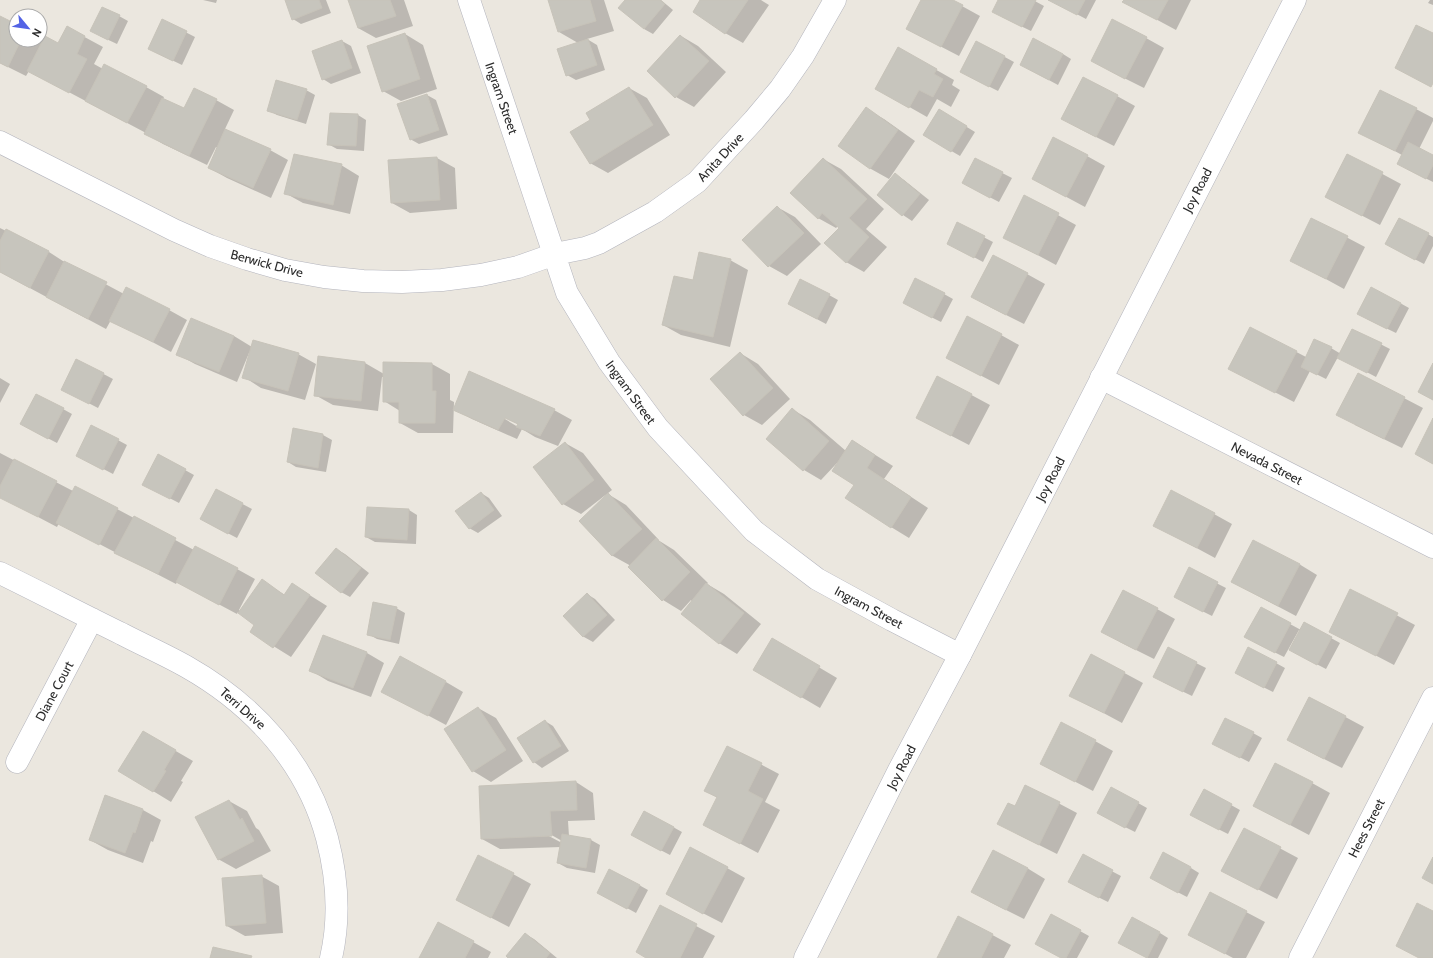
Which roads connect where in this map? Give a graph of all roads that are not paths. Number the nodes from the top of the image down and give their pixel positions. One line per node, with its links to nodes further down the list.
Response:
1 (469, 0): 5 (street, Ingram Street)
2 (835, 0): 5 (street, Anita Drive)
3 (1295, 0): 6 (street, Joy Road)
4 (0, 142): 5 (street, Berwick Drive)
5 (555, 254): 10 (street, Ingram Street)
6 (1102, 378): 7 (street, Nevada Street); 10 (street, Joy Road)
7 (1433, 547)
8 (0, 573): 9 (street, Terri Drive)
9 (92, 619): 12 (street, Diane Court); 13 (street, Terri Drive)
10 (960, 655): 14 (street, Joy Road)
11 (1433, 698): 15 (street, Hees Street)
12 (17, 762)
13 (331, 958)
14 (805, 958)
15 (1300, 958)

